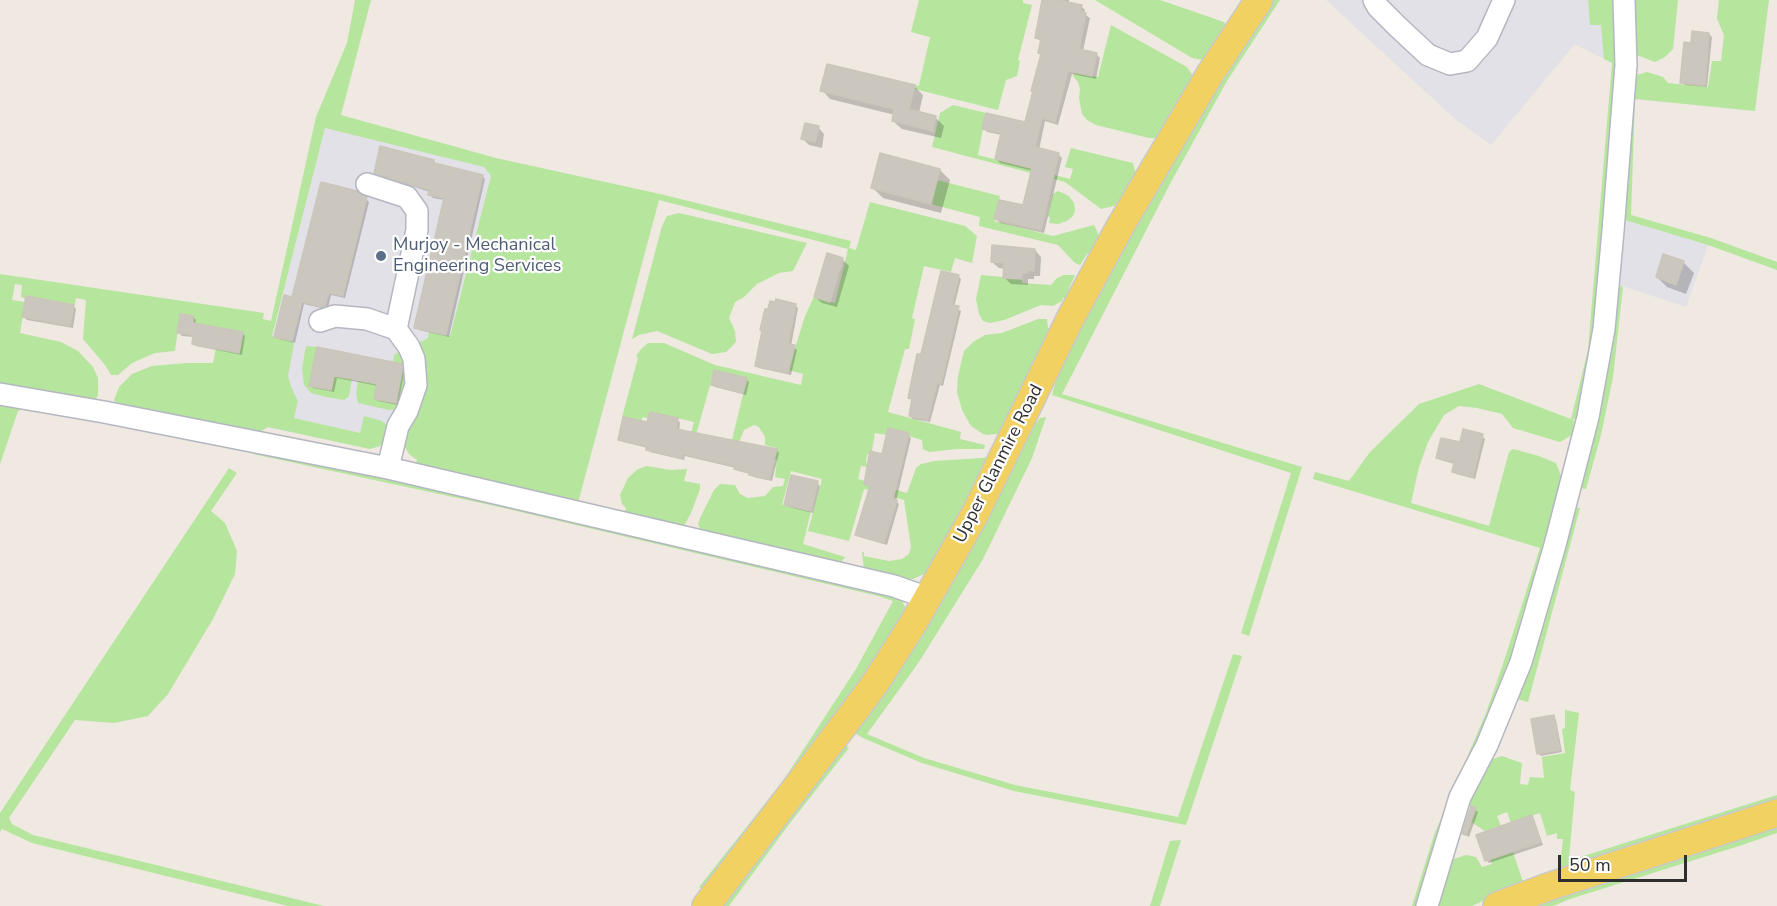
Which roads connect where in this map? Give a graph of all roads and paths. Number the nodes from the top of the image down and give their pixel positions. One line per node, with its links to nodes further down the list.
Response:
1 (1259, 0): 10 (main road, Upper Glanmire Road)
2 (1374, 0): 3 (street)
3 (1504, 0)
4 (1624, 0): 13 (street)
5 (367, 184): 7 (street)
6 (320, 321): 7 (street)
7 (396, 329): 9 (street)
8 (0, 394): 9 (street)
9 (388, 468): 10 (street)
10 (928, 598): 12 (main road, Upper Glanmire Road)
11 (1777, 813): 14 (main road)
12 (706, 906)
13 (1427, 906)
14 (1497, 906)

